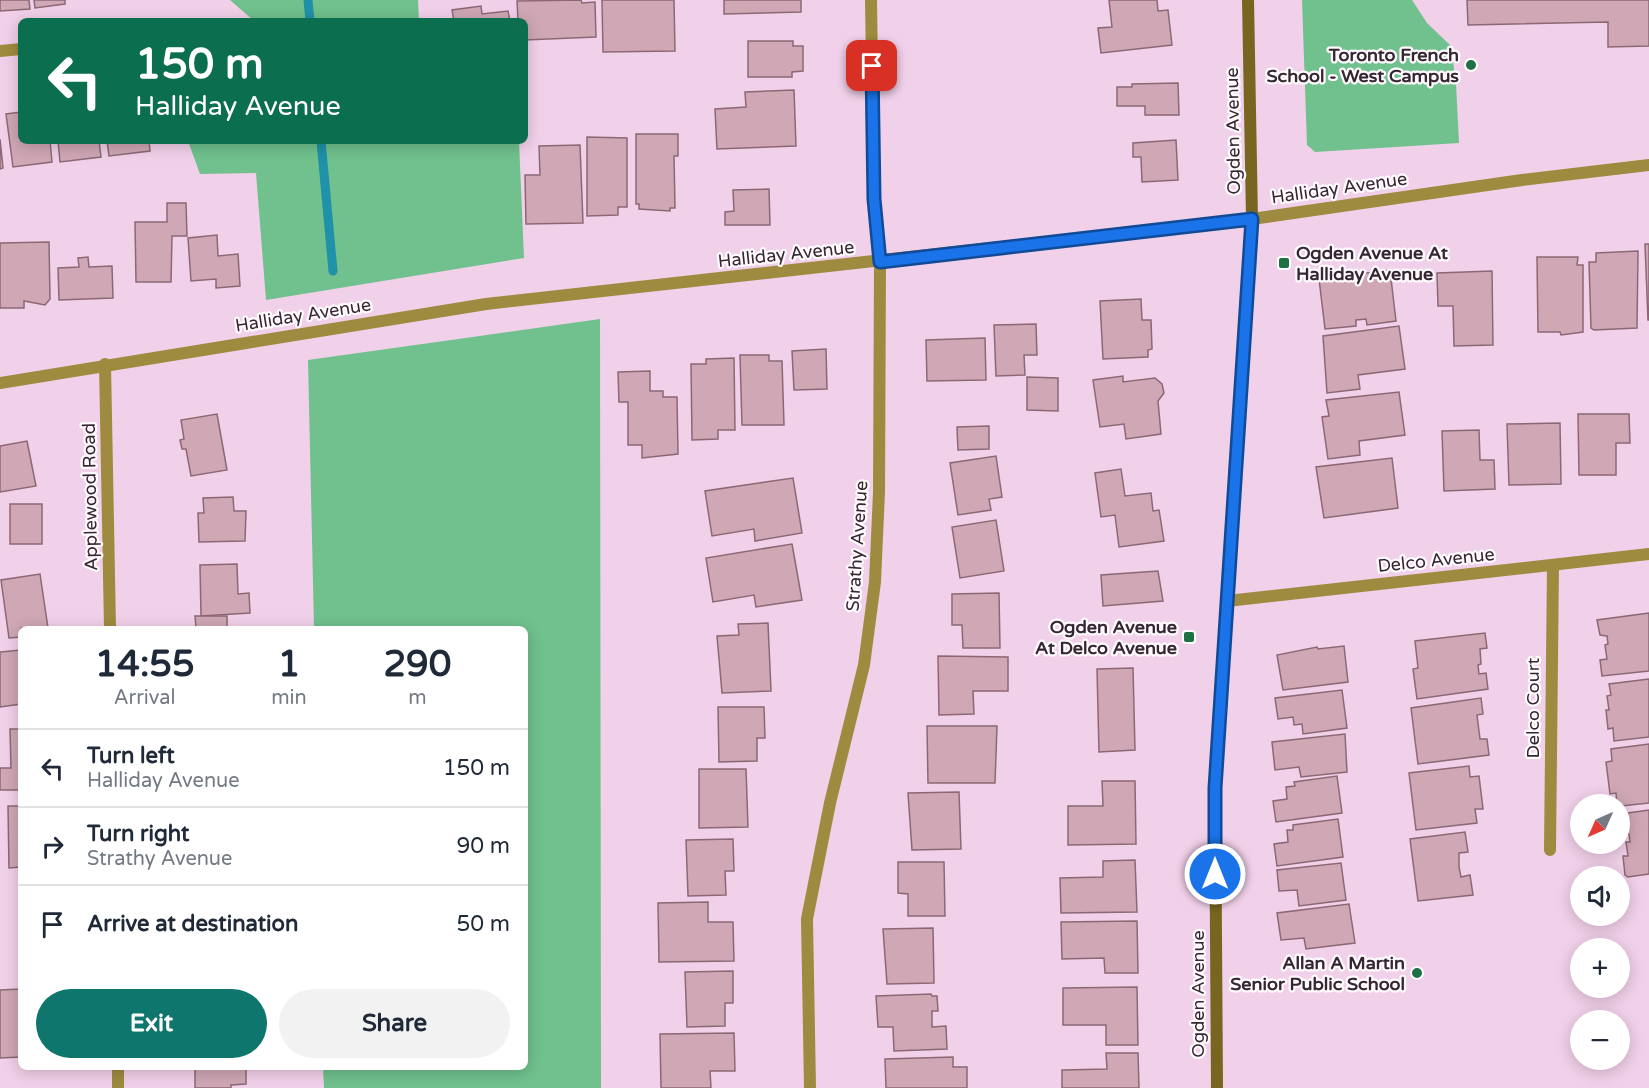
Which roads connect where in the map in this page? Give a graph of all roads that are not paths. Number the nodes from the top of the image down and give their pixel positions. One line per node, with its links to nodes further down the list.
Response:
1 (871, 0): 7 (street, Strathy Avenue)
2 (1248, 0): 6 (street, Ogden Avenue)
3 (18, 49): 4 (street)
4 (0, 51)
5 (1649, 165): 6 (street, Halliday Avenue)
6 (1252, 219): 7 (street, Halliday Avenue); 12 (street, Ogden Avenue)
7 (880, 262): 8 (street, Halliday Avenue); 17 (street, Strathy Avenue)
8 (105, 364): 9 (street, Halliday Avenue); 13 (street, Applewood Road)
9 (0, 382)
10 (1649, 554): 11 (street, Delco Avenue)
11 (1552, 565): 12 (street, Delco Avenue); 14 (street, Delco Court)
12 (1227, 601): 18 (street, Ogden Avenue)
13 (110, 626)
14 (1550, 850)
15 (118, 1070): 16 (street)
16 (118, 1088)
17 (810, 1088)
18 (1217, 1088)

